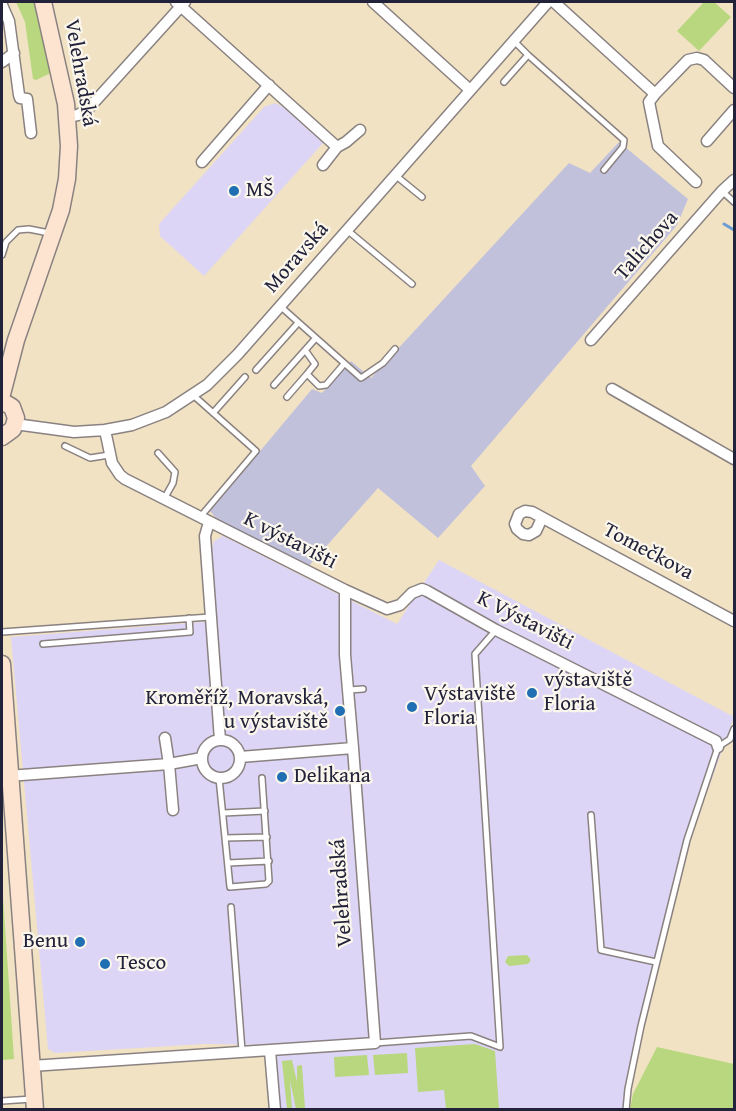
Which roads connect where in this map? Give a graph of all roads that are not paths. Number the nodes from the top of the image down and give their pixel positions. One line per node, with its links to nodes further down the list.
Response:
1 (43, 2): 17 (main road, Velehradská)
2 (374, 2): 14 (street)
3 (548, 2): 7 (street, Moravská)
4 (554, 2): 15 (street)
5 (181, 3): 12 (street); 17 (street)
6 (2, 5): 8 (street)
7 (513, 40): 9 (lane); 14 (street, Moravská)
8 (15, 53): 10 (street); 19 (street)
9 (528, 55): 11 (lane); 24 (lane)
10 (2, 62)
11 (504, 82)
12 (269, 85): 21 (street); 22 (street)
13 (735, 88): 15 (street)
14 (470, 90): 25 (street, Moravská)
15 (655, 94): 27 (street)
16 (735, 110): 20 (street)
17 (67, 117): 32 (main road, Velehradská)
18 (360, 130): 21 (street)
19 (31, 133)
20 (707, 141)
21 (337, 147): 23 (street)
22 (202, 162)
23 (323, 165)
24 (604, 170)
25 (395, 175): 29 (lane); 31 (street, Moravská)
26 (735, 180): 28 (street, Talichova)
27 (696, 182)
28 (722, 191): 30 (lane); 38 (street, Talichova)
29 (422, 196)
30 (735, 202)
31 (347, 230): 34 (lane); 35 (street, Moravská)
32 (54, 234): 33 (lane); 47 (main road, Velehradská)
33 (2, 255)
34 (412, 284)
35 (280, 306): 36 (lane); 48 (street, Moravská)
36 (298, 323): 37 (lane); 42 (lane)
37 (315, 339): 40 (lane); 41 (lane)
38 (591, 340)
39 (395, 349): 41 (lane)
40 (305, 350): 43 (lane); 45 (lane)
41 (344, 364): 43 (lane)
42 (256, 370)
43 (307, 374): 49 (lane)
44 (245, 377): 51 (lane)
45 (273, 385)
46 (612, 388): 57 (street)
47 (2, 394)
48 (193, 396): 51 (lane); 52 (street, Moravská)
49 (287, 397)
50 (2, 401): 53 (main road)
51 (213, 413): 60 (lane)
52 (105, 430): 53 (street, Moravská); 56 (street, K výstavišti)
53 (6, 435)
54 (65, 446): 56 (lane)
55 (159, 453): 58 (lane)
56 (110, 455): 58 (street, K výstavišti)
57 (735, 459)
58 (164, 499): 60 (street, K výstavišti)
59 (542, 518): 64 (street, Tomečkova)
60 (205, 519): 61 (street, K výstavišti); 62 (street)
61 (345, 590): 65 (street, K Výstavišti); 70 (street, K výstavišti)
62 (210, 616): 63 (lane); 73 (street)
63 (189, 618): 66 (lane); 67 (lane)
64 (735, 621)
65 (496, 630): 74 (street, K Výstavišti); 92 (lane)
66 (2, 632)
67 (43, 644)
68 (2, 664): 79 (main road)
69 (363, 689): 70 (lane)
70 (349, 690): 75 (street, K výstavišti)
71 (735, 729): 74 (lane)
72 (165, 738): 78 (street)
73 (220, 740): 76 (street); 77 (street)
74 (718, 747): 91 (lane)
75 (353, 748): 76 (street); 92 (street, Velehradská)
76 (240, 757): 80 (street)
77 (202, 758): 78 (street); 80 (street)
78 (169, 764): 79 (street); 82 (street)
79 (8, 776): 95 (main road)
80 (219, 778): 84 (lane)
81 (262, 778): 83 (lane)
82 (173, 810)
83 (265, 811): 84 (lane); 86 (lane)
84 (223, 813): 87 (lane)
85 (591, 815): 91 (lane)
86 (267, 837): 87 (lane); 88 (lane)
87 (225, 838): 89 (lane)
88 (269, 861): 89 (lane); 89 (lane)
89 (228, 863)
90 (231, 907): 94 (lane)
91 (656, 962): 99 (lane)
92 (375, 1043): 93 (street)
93 (270, 1051): 94 (street); 98 (street)
94 (242, 1053): 95 (street)
95 (31, 1066): 97 (main road)
96 (2, 1101): 97 (lane)
97 (34, 1104)
98 (275, 1110)
99 (626, 1110)

